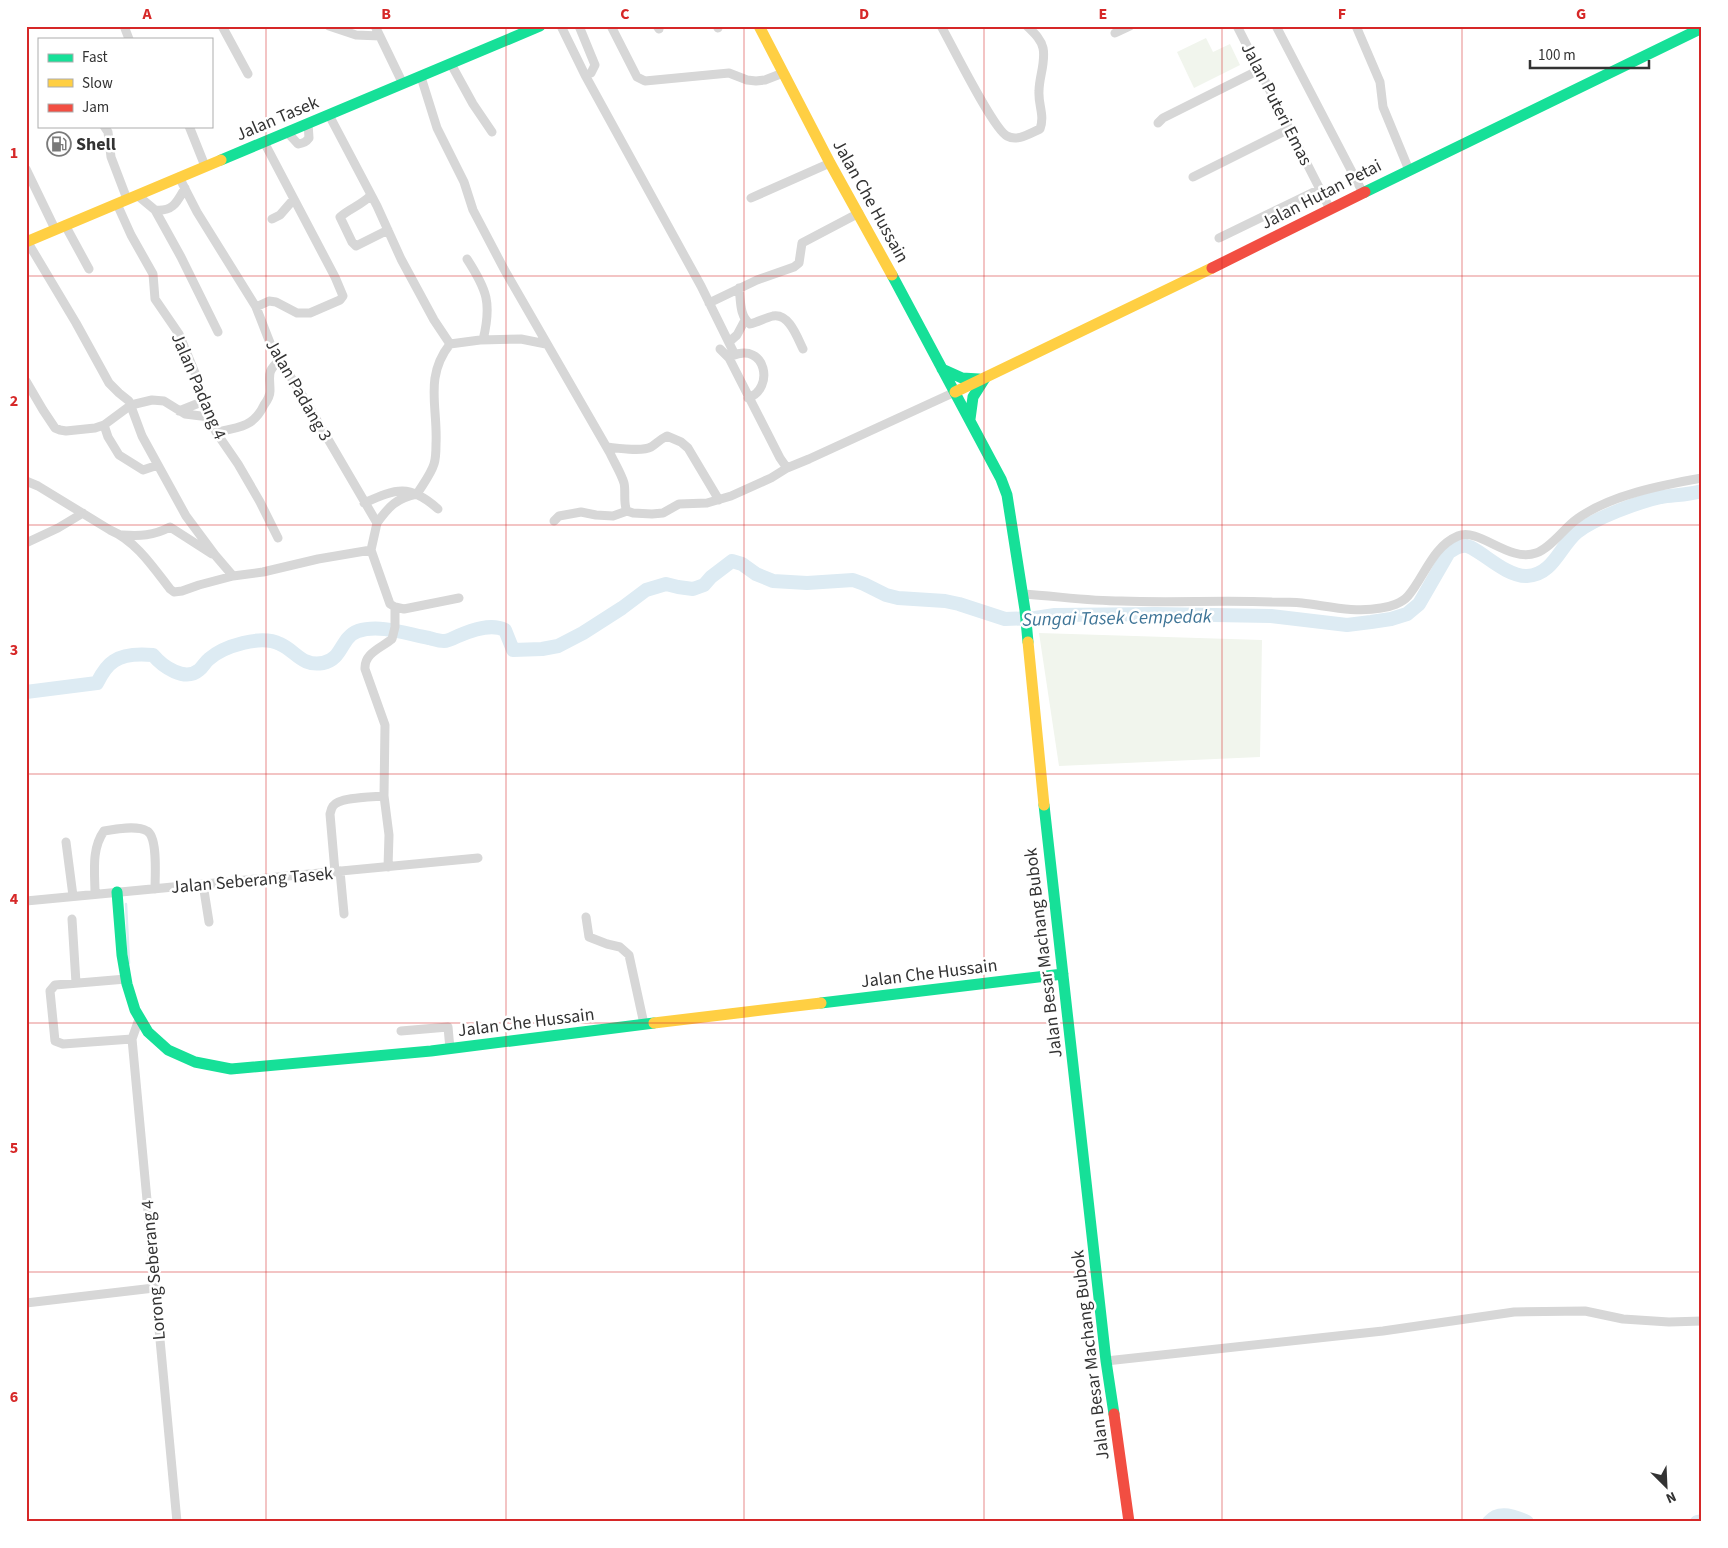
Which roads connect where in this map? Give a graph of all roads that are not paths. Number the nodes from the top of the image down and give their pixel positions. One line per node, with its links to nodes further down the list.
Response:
1 (124, 26): 19 (street)
2 (329, 26): 18 (street)
3 (375, 26): 18 (street)
4 (540, 26): 20 (main road, Jalan Tasek)
5 (561, 26): 24 (street)
6 (579, 26): 24 (street)
7 (611, 26): 22 (street)
8 (759, 26): 22 (main road, Jalan Che Hussain)
9 (942, 26): 10 (street)
10 (1027, 26)
11 (1130, 26): 17 (street)
12 (1237, 26): 21 (street, Jalan Puteri Emas)
13 (1276, 26): 45 (street)
14 (1356, 26): 39 (street)
15 (225, 27): 23 (street)
16 (1702, 28): 39 (main road, Jalan Hutan Petai)
17 (1115, 33)
18 (380, 36): 26 (street)
19 (129, 38)
20 (451, 64): 25 (main road, Jalan Tasek); 34 (street)
21 (1259, 70): 28 (street); 32 (street, Jalan Puteri Emas)
22 (783, 73): 36 (main road, Jalan Che Hussain)
23 (248, 74)
24 (585, 75): 61 (street)
25 (420, 77): 26 (main road, Jalan Tasek); 68 (street)
26 (403, 84): 27 (main road, Jalan Tasek)
27 (329, 115): 29 (main road, Jalan Tasek); 46 (street)
28 (1158, 122)
29 (308, 123): 33 (main road, Jalan Tasek); 33 (street)
30 (105, 128): 48 (street, Jalan Padang 4)
31 (190, 128): 37 (street)
32 (1290, 129): 41 (street); 44 (street, Jalan Puteri Emas)
33 (287, 132): 35 (main road, Jalan Tasek)
34 (492, 132)
35 (264, 142): 37 (main road, Jalan Tasek); 49 (street)
36 (830, 163): 47 (street); 52 (main road, Jalan Che Hussain)
37 (205, 166): 42 (main road, Jalan Tasek)
38 (26, 169): 40 (street)
39 (1409, 170): 45 (main road, Jalan Hutan Petai)
40 (28, 176): 54 (street)
41 (1193, 176)
42 (179, 177): 43 (street, Jalan Padang 3); 48 (main road, Jalan Tasek)
43 (185, 188): 51 (street); 62 (street, Jalan Padang 3)
44 (1320, 189): 50 (street, Jalan Puteri Emas); 56 (street)
45 (1363, 193): 50 (main road, Jalan Hutan Petai)
46 (370, 195): 55 (street); 55 (street)
47 (751, 198)
48 (127, 199): 51 (street); 54 (main road, Jalan Tasek); 78 (street, Jalan Padang 4)
49 (293, 200): 53 (street); 62 (street)
50 (1330, 209): 74 (main road, Jalan Hutan Petai)
51 (155, 210): 64 (street)
52 (859, 212): 60 (street); 73 (main road, Jalan Che Hussain)
53 (272, 219)
54 (60, 228): 57 (main road, Jalan Tasek); 59 (street)
55 (388, 230): 67 (street)
56 (1219, 238)
57 (26, 241): 79 (street)
58 (467, 259): 65 (street)
59 (89, 269)
60 (739, 288): 61 (street); 63 (street)
61 (709, 303): 66 (street)
62 (256, 307): 72 (street, Jalan Padang 3)
63 (745, 320): 66 (street); 70 (street)
64 (218, 332)
65 (483, 340): 67 (street); 68 (street)
66 (729, 342): 71 (street)
67 (450, 344): 90 (street)
68 (546, 344): 85 (street)
69 (720, 349): 71 (street)
70 (803, 349)
71 (732, 356): 77 (street); 77 (street)
72 (280, 360): 84 (street); 92 (street, Jalan Padang 3)
73 (942, 370): 74 (main road); 76 (main road, Jalan Che Hussain)
74 (983, 378): 76 (main road, Jalan Hutan Petai); 82 (main road)
75 (26, 381): 83 (street)
76 (955, 392): 82 (main road, Jalan Besar Machang Bubok); 87 (street)
77 (749, 398): 87 (street)
78 (204, 401): 80 (street); 81 (street, Jalan Padang 4)
79 (131, 405): 80 (street); 83 (street); 86 (street)
80 (179, 411): 81 (street)
81 (209, 417): 84 (street, Jalan Padang 4)
82 (970, 421): 104 (main road, Jalan Besar Machang Bubok)
83 (104, 425): 86 (street)
84 (216, 432): 99 (street, Jalan Padang 4)
85 (607, 447): 91 (street); 94 (street)
86 (158, 464): 102 (street)
87 (787, 468): 91 (street)
88 (1702, 478): 104 (street)
89 (26, 481): 95 (street)
90 (417, 494): 92 (street); 93 (street); 97 (street)
91 (719, 500): 94 (street)
92 (364, 503): 97 (street, Jalan Padang 3)
93 (438, 509)
94 (627, 511): 96 (street)
95 (83, 513): 98 (street); 100 (street)
96 (554, 521)
97 (377, 523): 101 (street)
98 (122, 535): 102 (street); 103 (street)
99 (278, 538)
100 (26, 543)
101 (372, 550): 103 (street); 106 (street)
102 (214, 555): 103 (street)
103 (233, 576)
104 (1023, 594): 122 (main road, Jalan Besar Machang Bubok)
105 (459, 598): 106 (street)
106 (395, 607): 107 (street)
107 (384, 796): 110 (street); 111 (street)
108 (66, 842): 116 (street)
109 (478, 858): 110 (street, Jalan Seberang Tasek)
110 (388, 867): 111 (street, Jalan Seberang Tasek)
111 (338, 872): 112 (street, Jalan Seberang Tasek); 118 (street)
112 (203, 884): 113 (street, Jalan Seberang Tasek); 121 (street)
113 (155, 889): 114 (street, Jalan Seberang Tasek); 115 (street)
114 (117, 892): 115 (street, Jalan Seberang Tasek); 123 (main road, Jalan Che Hussain)
115 (95, 894): 116 (street, Jalan Seberang Tasek)
116 (73, 896): 117 (street, Jalan Seberang Tasek)
117 (26, 901)
118 (344, 914)
119 (586, 917): 126 (street)
120 (72, 919): 124 (street)
121 (209, 922)
122 (1063, 974): 126 (main road, Jalan Che Hussain); 133 (main road, Jalan Besar Machang Bubok)
123 (126, 979): 124 (street); 125 (main road, Jalan Che Hussain)
124 (76, 983): 128 (street)
125 (139, 1019): 128 (street, Lorong Seberang 4); 129 (main road, Jalan Che Hussain)
126 (644, 1024): 129 (main road, Jalan Che Hussain)
127 (401, 1031): 129 (street)
128 (132, 1039): 130 (street, Lorong Seberang 4)
129 (450, 1049)
130 (154, 1288): 131 (street); 134 (street, Lorong Seberang 4)
131 (26, 1303)
132 (1702, 1321): 133 (street)
133 (1106, 1360): 135 (main road, Jalan Besar Machang Bubok)
134 (177, 1522)
135 (1129, 1522)

